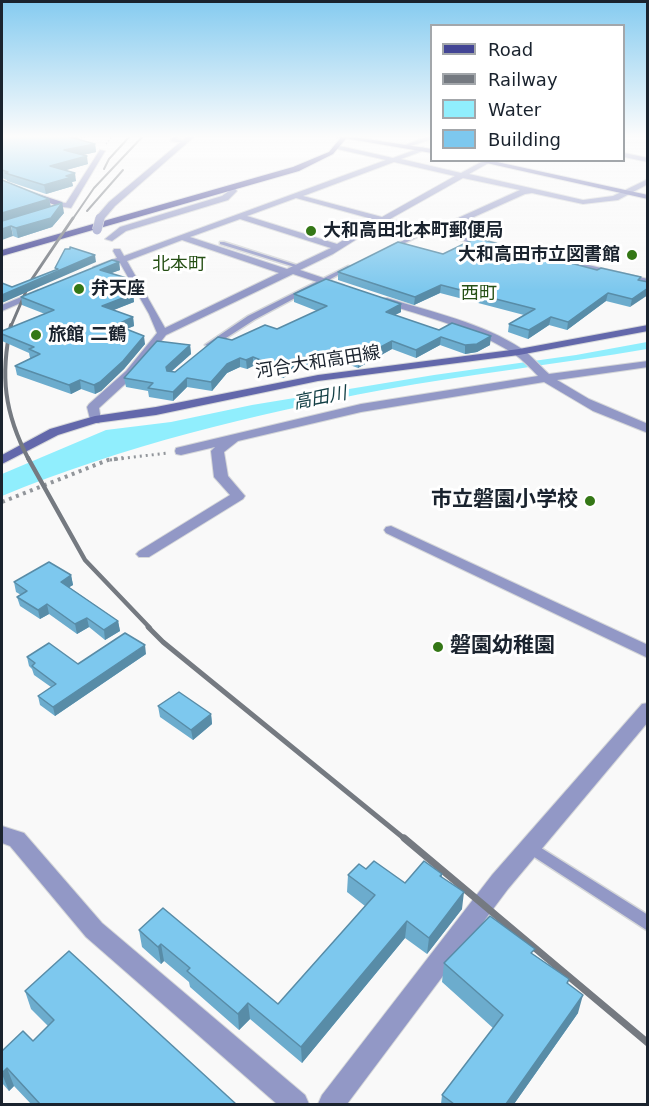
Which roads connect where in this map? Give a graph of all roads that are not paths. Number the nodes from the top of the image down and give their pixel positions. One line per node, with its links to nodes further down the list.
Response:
1 (9, 187): 15 (main road)
2 (80, 187): 15 (street)
3 (132, 187): 22 (street, bridge)
4 (235, 187): 10 (main road)
5 (321, 187): 13 (street)
6 (440, 187): 18 (street)
7 (515, 187): 11 (street)
8 (601, 187): 12 (main road)
9 (636, 187): 12 (street)
10 (230, 188): 22 (street); 27 (main road)
11 (534, 191): 12 (street); 20 (street)
12 (625, 192): 14 (main road)
13 (296, 196): 17 (street); 18 (street)
14 (648, 197)
15 (59, 204): 16 (main road)
16 (40, 216)
17 (238, 216): 21 (street); 24 (street)
18 (382, 220): 19 (street); 24 (street)
19 (426, 231): 20 (street); 26 (lane)
20 (437, 231): 25 (street)
21 (180, 237): 28 (street); 31 (street)
22 (109, 239): 28 (street)
23 (222, 243): 31 (lane)
24 (338, 247): 31 (street)
25 (504, 247)
26 (385, 251)
27 (2, 253)
28 (122, 257): 32 (street); 40 (street)
29 (548, 258): 34 (street)
30 (354, 266): 33 (lane)
31 (294, 270): 33 (street); 40 (street)
32 (81, 275)
33 (322, 281): 36 (street); 41 (lane)
34 (648, 282)
35 (51, 288): 38 (street)
36 (355, 291)
37 (377, 298): 42 (street)
38 (2, 308)
39 (648, 328): 42 (main road, 河合大和高田線)
40 (162, 333): 45 (street)
41 (202, 352)
42 (520, 354): 44 (street); 45 (main road, 河合大和高田線)
43 (648, 364): 44 (street)
44 (544, 376): 46 (street); 47 (street)
45 (94, 420): 49 (main road, 河合大和高田線)
46 (648, 429)
47 (243, 435): 48 (street); 51 (street)
48 (181, 451)
49 (2, 460)
50 (391, 530): 52 (street)
51 (144, 554)
52 (648, 652)
53 (648, 708): 55 (street)
54 (2, 835): 57 (street)
55 (530, 847): 56 (lane); 58 (street)
56 (648, 924)
57 (296, 1104)
58 (331, 1104)

